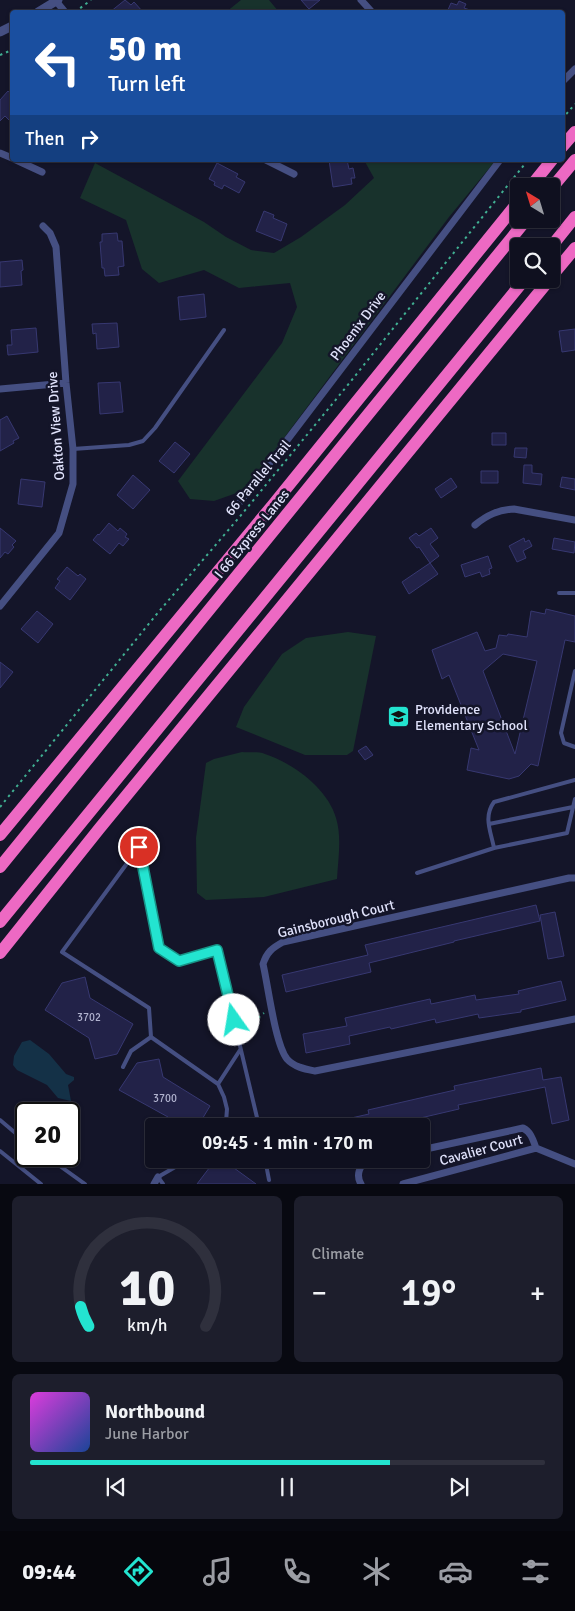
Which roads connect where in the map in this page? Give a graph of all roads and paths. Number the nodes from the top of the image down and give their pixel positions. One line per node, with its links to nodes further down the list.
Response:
1 (91, 0): 5 (path)
2 (361, 0): 6 (street)
3 (57, 1): 4 (street)
4 (41, 10)
5 (78, 10)
6 (370, 10)
7 (575, 69): 8 (street)
8 (565, 79)
9 (575, 104): 10 (path)
10 (565, 116)
11 (575, 132): 12 (highway)
12 (565, 144)
13 (575, 160): 22 (highway)
14 (20, 162): 19 (street)
15 (270, 162): 20 (street)
16 (498, 162): 36 (street, Phoenix Drive)
17 (526, 162): 46 (path, 66 Parallel Trail)
18 (550, 162): 21 (highway)
19 (42, 172)
20 (294, 174)
21 (537, 178)
22 (560, 178)
23 (510, 212): 49 (highway)
24 (575, 218): 27 (highway)
25 (43, 226): 33 (street, Oakton View Drive)
26 (520, 228): 51 (highway, I 66 Express Lanes)
27 (558, 238)
28 (575, 248): 29 (highway)
29 (560, 267)
30 (518, 288): 54 (highway)
31 (543, 288): 55 (highway)
32 (224, 330): 35 (lane)
33 (66, 383): 34 (street); 35 (street, Oakton View Drive)
34 (0, 389)
35 (73, 449): 41 (street, Oakton View Drive)
36 (237, 506)
37 (575, 520): 38 (street)
38 (475, 525)
39 (559, 593): 40 (lane)
40 (575, 593)
41 (0, 606)
42 (575, 671): 43 (lane)
43 (575, 748)
44 (575, 780): 48 (lane)
45 (575, 799): 47 (lane)
46 (0, 807)
47 (573, 807): 48 (lane); 50 (lane)
48 (489, 824): 50 (lane)
49 (0, 835)
50 (494, 848): 52 (lane)
51 (0, 867)
52 (417, 873)
53 (575, 878): 56 (street, Gainsborough Court)
54 (0, 922)
55 (0, 953)
56 (272, 1007): 57 (street, Gainsborough Court); 58 (path)
57 (575, 1019)
58 (237, 1034): 59 (lane); 60 (lane)
59 (151, 1038): 61 (lane); 62 (lane)
60 (241, 1050): 62 (lane); 64 (lane)
61 (123, 1067)
62 (218, 1084): 63 (lane)
63 (226, 1118)
64 (257, 1118)
65 (0, 1120): 66 (lane)
66 (15, 1133)
67 (430, 1148): 68 (street, Cavalier Court)
68 (536, 1148): 71 (street, Cavalier Court); 83 (street, Cavalier Court)
69 (0, 1151): 70 (lane)
70 (15, 1162)
71 (575, 1164)
72 (21, 1167): 79 (lane)
73 (61, 1167): 80 (lane)
74 (175, 1168): 77 (lane)
75 (267, 1168): 78 (lane)
76 (360, 1168): 82 (street)
77 (156, 1180): 81 (lane)
78 (269, 1180)
79 (41, 1184)
80 (85, 1184)
81 (163, 1184)
82 (361, 1184)
83 (403, 1184)

